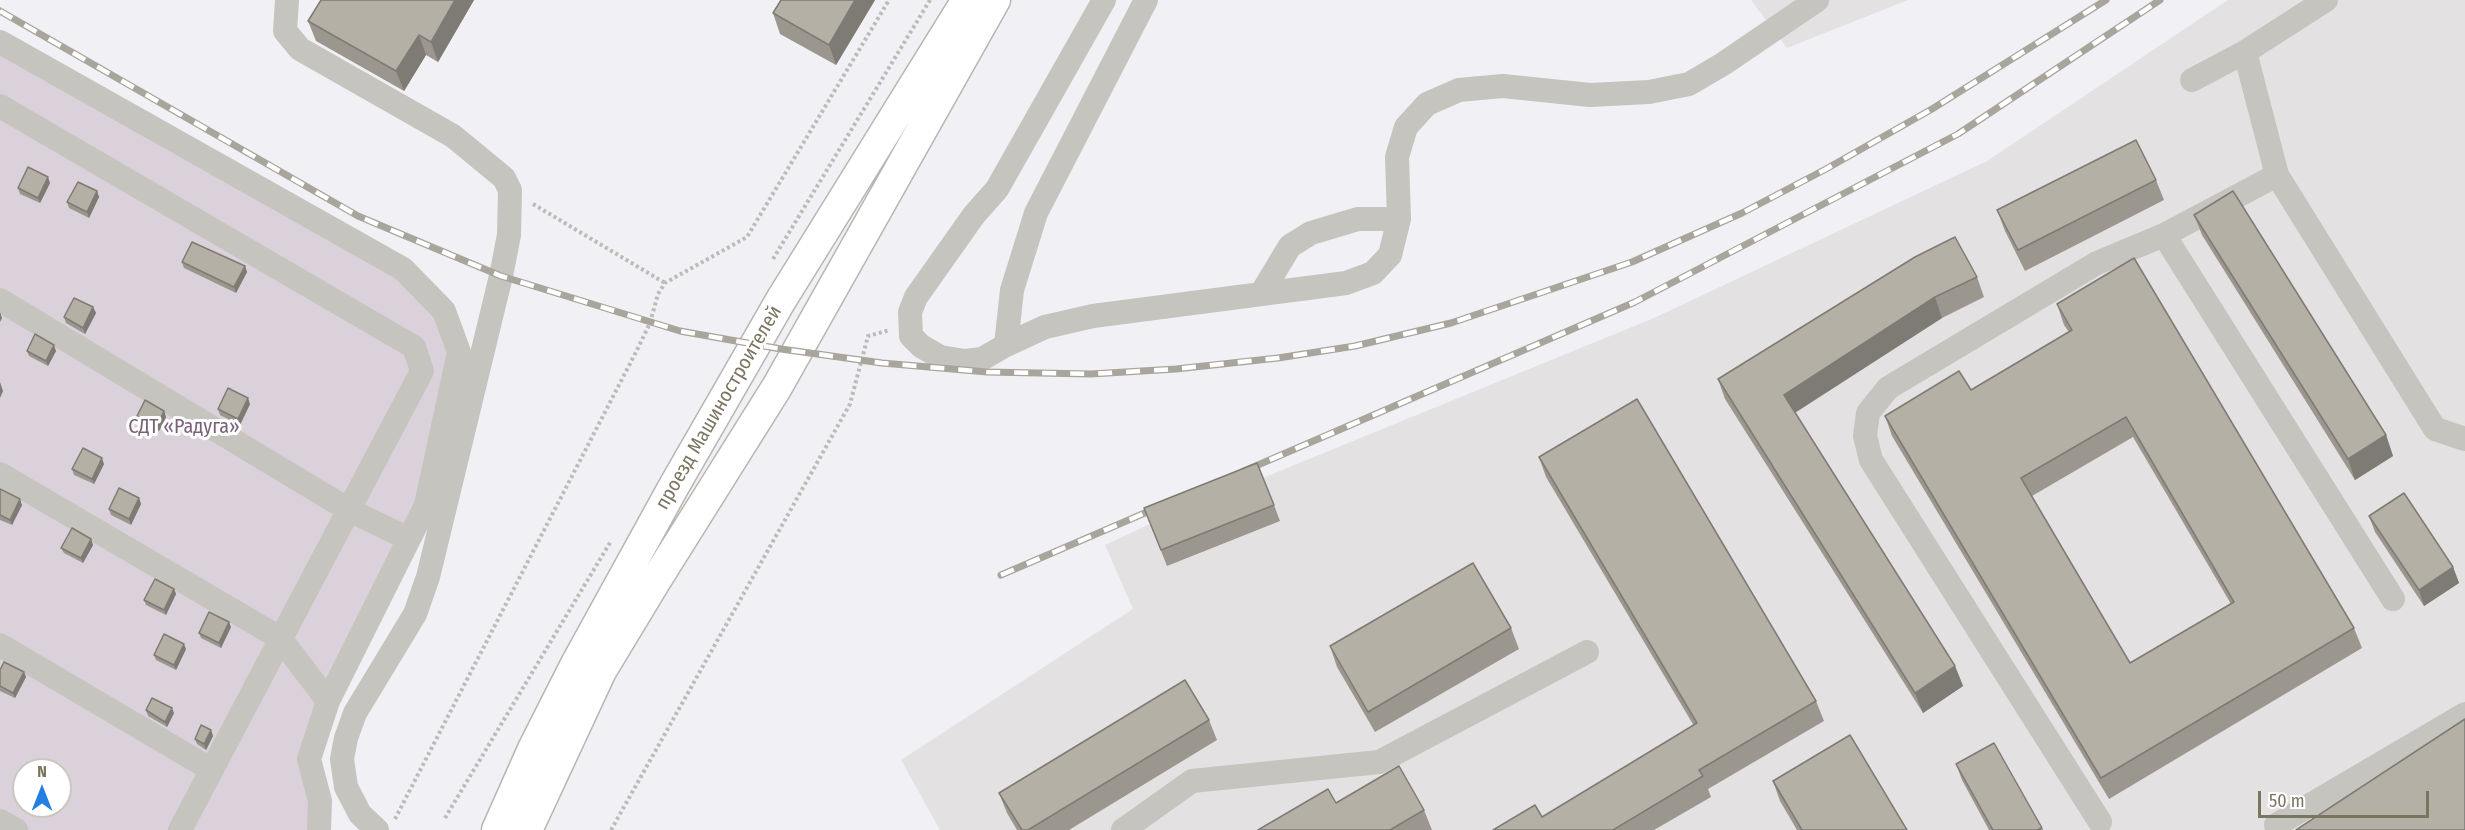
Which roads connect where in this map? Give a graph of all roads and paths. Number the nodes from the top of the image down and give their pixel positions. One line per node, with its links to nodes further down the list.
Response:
1 (287, 0): 14 (lane)
2 (889, 0): 17 (path)
3 (967, 0): 40 (main road, проезд Машиностроителей)
4 (995, 0): 41 (main road, проезд Машиностроителей)
5 (1104, 0): 20 (lane)
6 (1146, 0): 21 (lane)
7 (1817, 0): 15 (lane)
8 (2326, 0): 10 (lane)
9 (0, 42): 25 (lane)
10 (2245, 52): 11 (lane); 13 (lane)
11 (2192, 80)
12 (0, 106): 24 (lane)
13 (2277, 175): 16 (lane); 22 (lane)
14 (510, 190): 17 (path); 35 (lane)
15 (1399, 219): 18 (lane); 18 (lane)
16 (2164, 235): 26 (lane); 34 (lane)
17 (665, 283): 35 (path)
18 (1262, 294): 21 (lane)
19 (0, 300): 24 (lane)
20 (908, 325): 21 (lane); 42 (path)
21 (1006, 345)
22 (2465, 439)
23 (0, 474): 27 (lane)
24 (349, 510): 25 (lane); 27 (lane)
25 (409, 539): 30 (lane)
26 (2393, 598)
27 (280, 638): 30 (lane); 32 (lane)
28 (0, 645): 32 (lane)
29 (1587, 652): 43 (lane)
30 (328, 701): 39 (lane)
31 (2465, 714): 36 (lane)
32 (212, 770): 38 (lane)
33 (0, 821): 37 (lane)
34 (2100, 822)
35 (385, 825)
36 (2276, 825)
37 (16, 830)
38 (180, 830)
39 (319, 830)
40 (497, 830)
41 (527, 830)
42 (611, 830)
43 (1123, 830)

